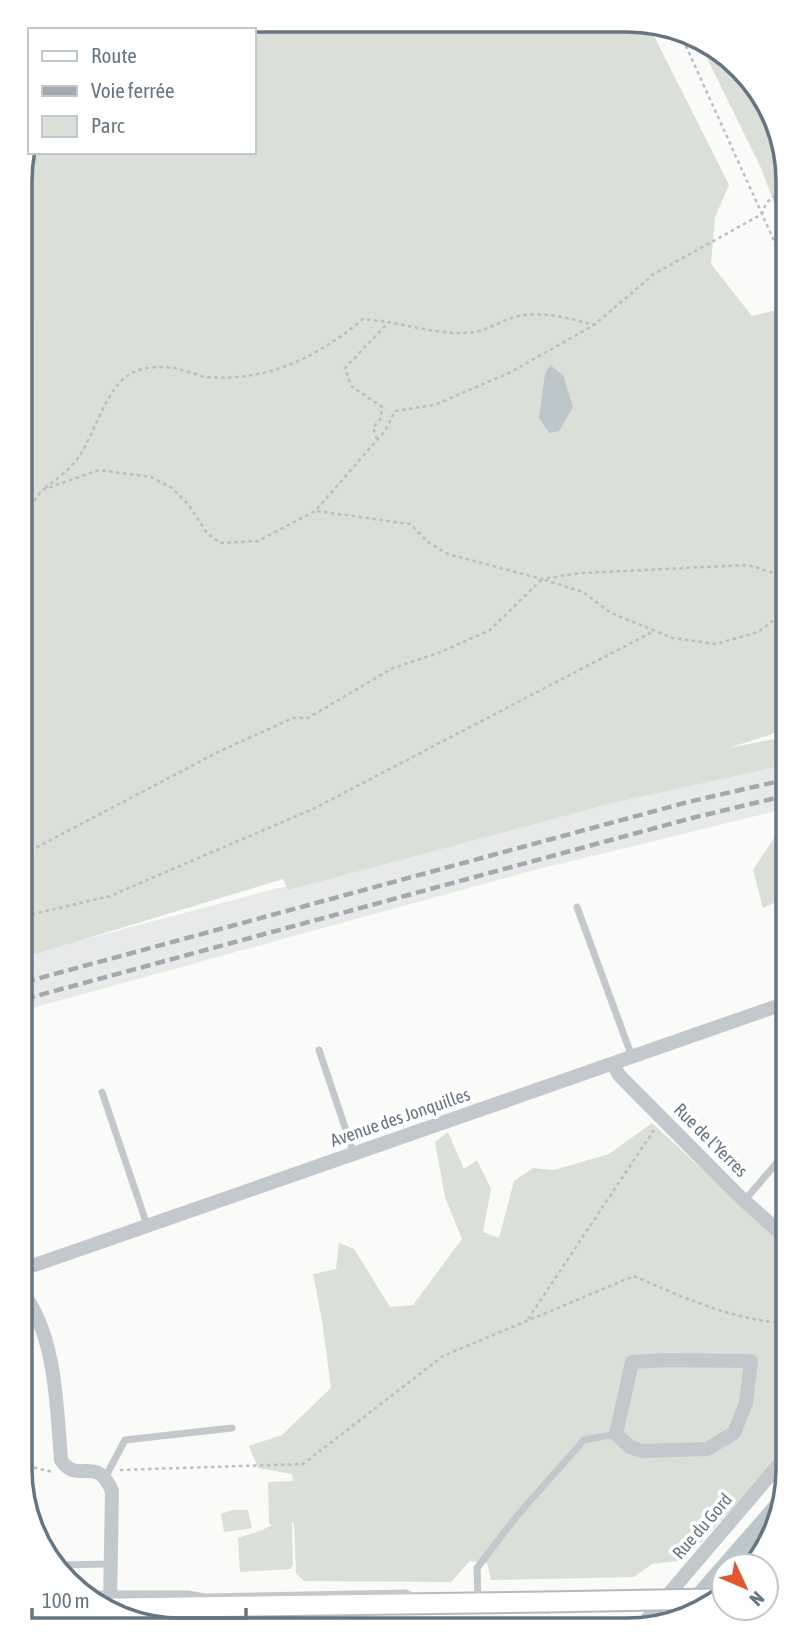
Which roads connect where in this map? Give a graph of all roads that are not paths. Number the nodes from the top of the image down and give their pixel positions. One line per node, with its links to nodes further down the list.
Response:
1 (577, 907): 4 (lane)
2 (776, 1007): 4 (street, Avenue des Jonquilles)
3 (319, 1050): 7 (lane)
4 (632, 1057): 5 (street, Avenue des Jonquilles)
5 (613, 1064): 7 (street, Avenue des Jonquilles); 9 (street, Rue de l'Yerres)
6 (102, 1092): 10 (lane)
7 (354, 1154): 10 (street, Avenue des Jonquilles)
8 (776, 1164): 9 (lane)
9 (744, 1201): 11 (street, Rue de l'Yerres)
10 (147, 1225): 12 (street, Avenue des Jonquilles)
11 (776, 1229)
12 (32, 1266)
13 (32, 1310): 17 (street)
14 (232, 1428): 17 (lane)
15 (616, 1434): 15 (street); 23 (lane)
16 (776, 1468): 24 (street, Rue du Gord)
17 (107, 1473): 18 (street)
18 (111, 1564): 19 (lane); 21 (street)
19 (66, 1565)
20 (702, 1599): 23 (main road, bridge)
21 (111, 1601)
22 (115, 1603): 23 (main road)
23 (479, 1604)
24 (650, 1616)

